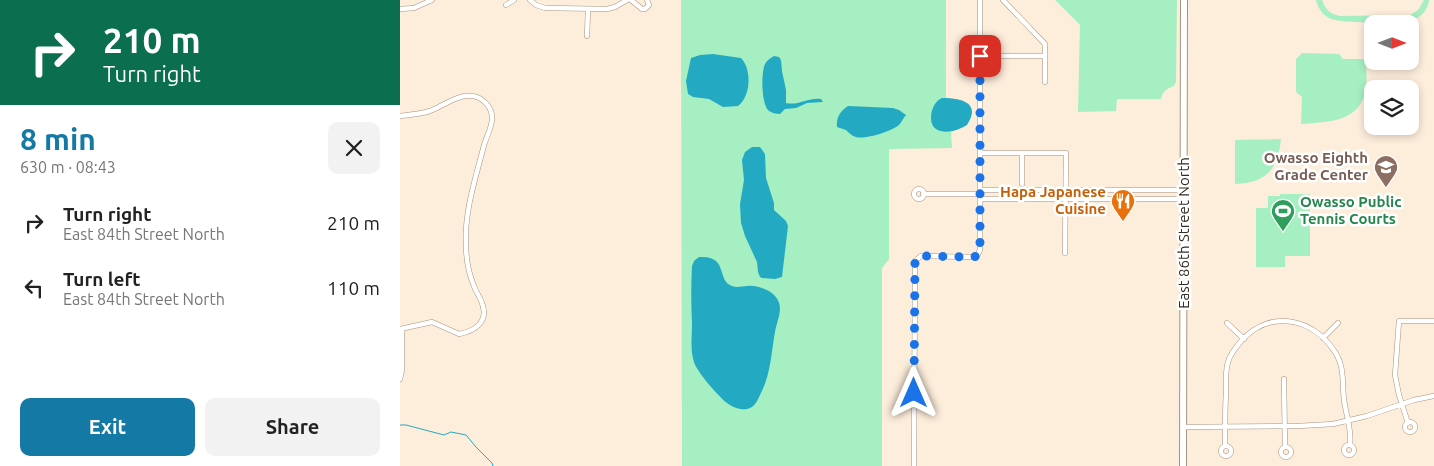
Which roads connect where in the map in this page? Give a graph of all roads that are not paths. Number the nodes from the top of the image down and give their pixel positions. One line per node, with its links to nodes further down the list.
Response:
1 (432, 0): 10 (street)
2 (514, 0): 9 (street)
3 (530, 0): 11 (street)
4 (629, 0): 5 (street); 11 (street)
5 (647, 0)
6 (980, 0): 13 (street)
7 (1003, 0): 14 (street)
8 (1184, 0): 20 (main road, East 86th Street North)
9 (506, 5)
10 (400, 9)
11 (588, 9): 12 (street)
12 (587, 36)
13 (980, 56): 14 (street); 17 (street)
14 (1045, 56): 15 (street)
15 (1045, 82)
16 (400, 116): 30 (street)
17 (980, 152): 18 (street); 23 (street)
18 (1022, 153): 19 (street); 21 (street)
19 (1022, 184)
20 (1184, 190): 21 (street); 25 (main road, East 86th Street North)
21 (1065, 191): 23 (street); 24 (street)
22 (923, 194): 23 (street)
23 (980, 195): 24 (street); 45 (street)
24 (1065, 199): 25 (street); 26 (street)
25 (1184, 199): 39 (main road, East 86th Street North)
26 (1065, 253)
27 (1434, 321): 36 (street)
28 (1227, 323): 32 (street)
29 (1338, 323): 31 (street)
30 (401, 329): 33 (street)
31 (1323, 338): 32 (street); 37 (street)
32 (1244, 339): 40 (street)
33 (400, 379)
34 (1284, 379): 41 (street)
35 (1434, 396): 36 (street)
36 (1402, 404): 37 (street); 38 (street)
37 (1348, 421): 41 (street); 42 (street)
38 (1408, 423)
39 (1183, 426): 40 (street); 46 (main road, East 86th Street North)
40 (1225, 426): 41 (street); 43 (street)
41 (1284, 426): 44 (street)
42 (1350, 445)
43 (1226, 446)
44 (1285, 447)
45 (914, 466)
46 (1183, 466)

